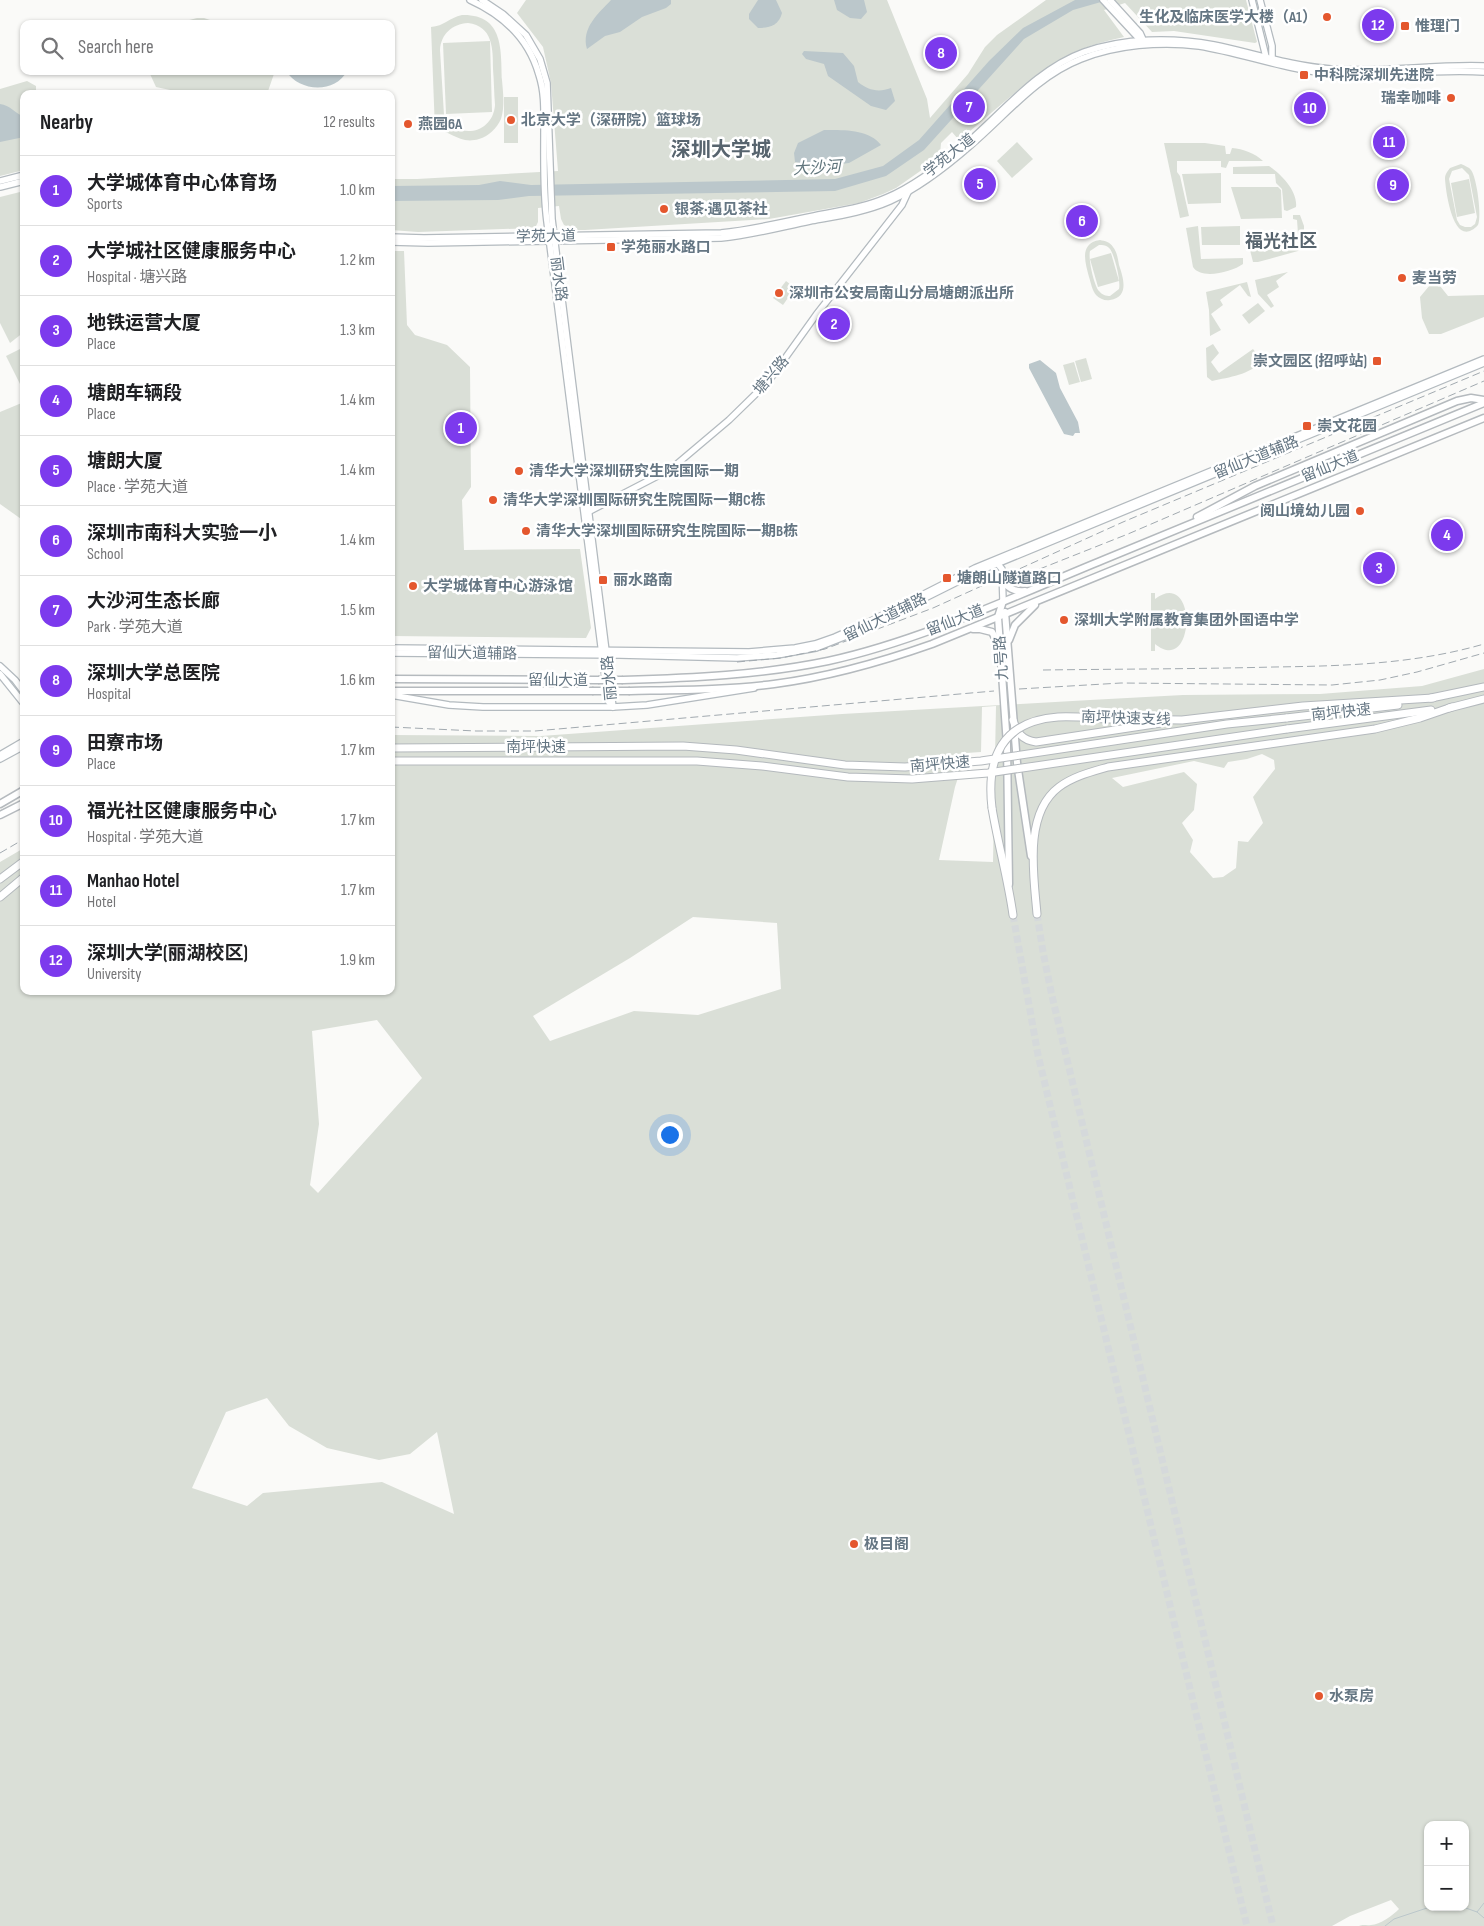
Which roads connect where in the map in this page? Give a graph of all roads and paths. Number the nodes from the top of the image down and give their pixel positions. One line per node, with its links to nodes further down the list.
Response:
1 (470, 0): 12 (main road, 丽水路)
2 (482, 0): 12 (main road, 丽水路)
3 (1103, 0): 7 (main road)
4 (1110, 0): 7 (main road)
5 (1252, 0): 9 (main road)
6 (1260, 1): 9 (main road)
7 (1118, 12): 8 (main road)
8 (1143, 43): 9 (main road, 学苑大道); 17 (main road, 学苑大道)
9 (1270, 61): 10 (main road, 学苑大道); 11 (main road, 学苑大道)
10 (1483, 66)
11 (1484, 72)
12 (547, 171): 21 (main road, 丽水路)
13 (20, 176): 14 (main road)
14 (0, 181)
15 (20, 181): 16 (main road)
16 (0, 187)
17 (909, 188): 18 (main road, 学苑大道); 19 (main road, 塘兴路); 21 (main road, 学苑大道)
18 (894, 199): 19 (main road); 21 (main road, 学苑大道)
19 (899, 208): 27 (main road, 塘兴路)
20 (395, 236): 21 (main road, 学苑大道)
21 (552, 238): 22 (main road, 学苑大道); 27 (main road, 丽水路)
22 (395, 242)
23 (1484, 358): 40 (main road, 留仙大道辅路)
24 (1484, 363): 29 (main road, 留仙大道辅路)
25 (1484, 401): 28 (main road, 留仙大道); 28 (main road)
26 (1484, 418): 32 (main road, 留仙大道)
27 (586, 513): 40 (main road, 丽水路)
28 (1165, 534): 31 (main road, 留仙大道)
29 (997, 563): 30 (main road); 40 (main road, 留仙大道辅路)
30 (1002, 580): 31 (main road); 33 (main road)
31 (1029, 591): 33 (main road, 留仙大道)
32 (1049, 596): 34 (main road, 留仙大道); 38 (main road)
33 (1003, 601): 34 (main road, 九号路); 35 (main road, 九号路); 43 (main road, 留仙大道, bridge)
34 (1005, 614): 35 (main road, 留仙大道); 38 (main road, 九号路)
35 (998, 617): 36 (main road, 留仙大道); 38 (main road, 九号路)
36 (967, 630): 38 (main road); 44 (main road, 留仙大道)
37 (395, 648): 40 (main road, 留仙大道辅路)
38 (1004, 651): 54 (main road, 九号路); 70 (main road, 九号路)
39 (395, 653): 40 (main road, 留仙大道辅路)
40 (604, 653): 52 (main road, 丽水路)
41 (0, 666): 45 (main road)
42 (0, 674): 50 (main road)
43 (395, 679)
44 (775, 684): 47 (main road, 留仙大道, bridge); 52 (main road)
45 (20, 687)
46 (1484, 687): 49 (highway, 南坪快速)
47 (395, 691)
48 (395, 696): 52 (main road)
49 (1433, 698): 55 (highway, 南坪快速支线); 58 (highway, 南坪快速, bridge)
50 (20, 699)
51 (1484, 699): 53 (highway, 南坪快速)
52 (613, 707)
53 (1452, 707): 61 (highway, 南坪快速, bridge); 67 (highway)
54 (1013, 720): 55 (highway); 67 (main road, 九号路)
55 (1182, 720): 70 (highway, 南坪快速支线, bridge)
56 (20, 743): 59 (main road)
57 (20, 748): 60 (main road)
58 (395, 748)
59 (0, 755)
60 (0, 759)
61 (395, 761)
62 (20, 792): 63 (main road)
63 (0, 804)
64 (20, 805): 65 (main road)
65 (0, 815)
66 (20, 863): 68 (highway)
67 (1033, 864): 72 (highway)
68 (0, 879)
69 (20, 880): 71 (highway)
70 (1009, 891): 73 (highway, 南坪快速支线)
71 (0, 897)
72 (1038, 914)
73 (1012, 915)

